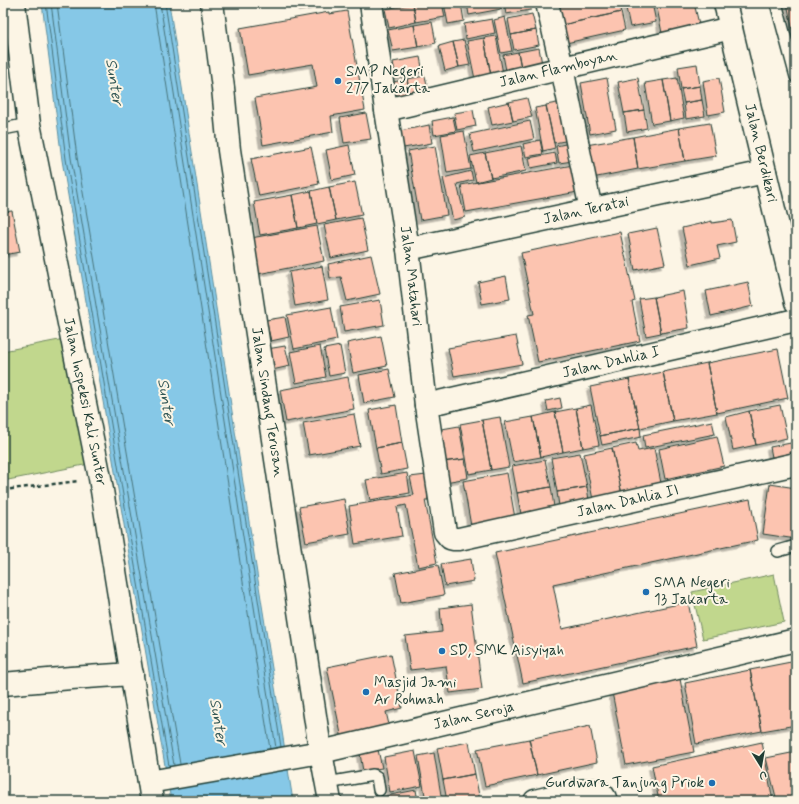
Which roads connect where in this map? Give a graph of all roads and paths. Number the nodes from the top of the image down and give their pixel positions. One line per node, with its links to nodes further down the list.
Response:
1 (14, 3): 11 (street, Jalan Inspeksi Kali Sunter)
2 (212, 3): 28 (street, Jalan Sindang Terusan)
3 (371, 3): 10 (street, Jalan Matahari)
4 (547, 3): 8 (street)
5 (725, 3): 7 (street, Jalan Berdikari)
6 (776, 3): 9 (lane)
7 (731, 28): 8 (street, Jalan Flamboyan); 13 (street, Jalan Berdikari)
8 (562, 68): 10 (street, Jalan Flamboyan); 14 (street)
9 (796, 77)
10 (386, 110): 15 (street, Jalan Matahari)
11 (28, 124): 12 (lane); 20 (street, Jalan Inspeksi Kali Sunter)
12 (3, 129)
13 (765, 172): 14 (street, Jalan Teratai); 16 (street, Jalan Berdikari)
14 (591, 210): 15 (street, Jalan Teratai)
15 (408, 250): 18 (street, Jalan Matahari)
16 (796, 302)
17 (796, 320): 18 (street, Jalan Dahlia I)
18 (426, 405): 22 (street, Jalan Matahari)
19 (796, 464): 22 (street, Jalan Dahlia II)
20 (100, 478): 21 (path); 26 (street, Jalan Inspeksi Kali Sunter)
21 (3, 490)
22 (459, 539)
23 (796, 546): 24 (lane)
24 (778, 551)
25 (796, 640): 28 (street, Jalan Seroja)
26 (132, 674): 27 (street); 29 (street, Jalan Inspeksi Kali Sunter)
27 (3, 684)
28 (321, 752): 29 (street, Jalan Seroja); 31 (street, Jalan Sindang Terusan)
29 (155, 788)
30 (379, 790): 31 (lane)
31 (329, 792)
32 (535, 801): 33 (street)
33 (606, 801)

